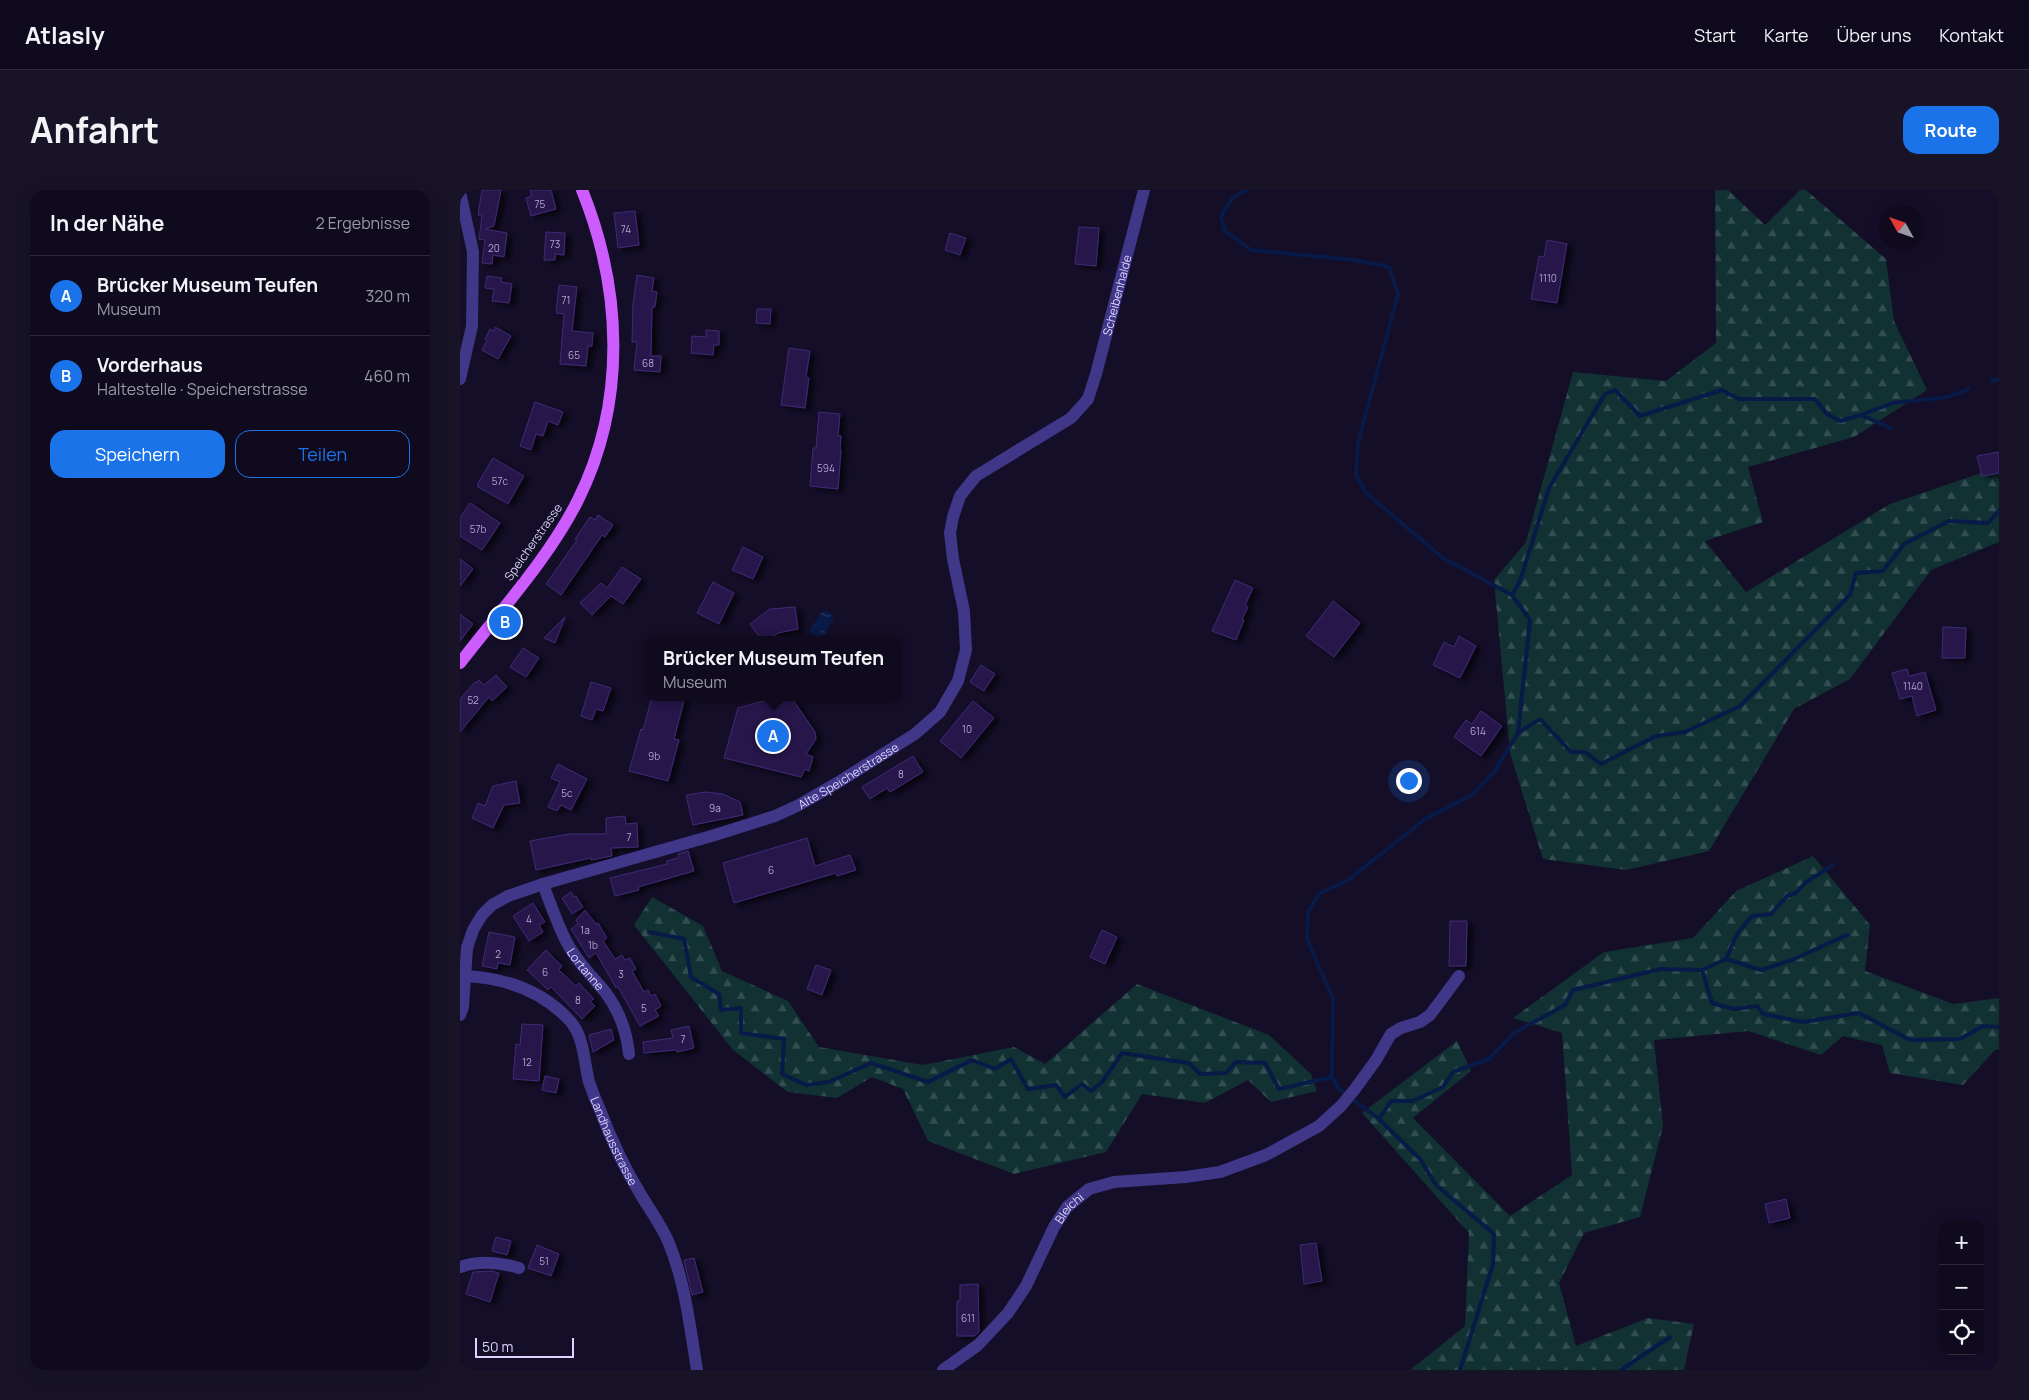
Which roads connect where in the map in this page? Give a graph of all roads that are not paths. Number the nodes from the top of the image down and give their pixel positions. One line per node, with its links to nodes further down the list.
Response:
1 (582, 190): 6 (main road, Speicherstrasse)
2 (1144, 190): 5 (street, Scheibenhalde)
3 (460, 192): 4 (street)
4 (460, 379)
5 (1088, 399): 7 (street, Alte Speicherstrasse)
6 (460, 663)
7 (543, 884): 8 (street, Alte Speicherstrasse); 11 (street, Lortanne)
8 (465, 976): 10 (street, Alte Speicherstrasse); 14 (street, Landhausstrasse)
9 (1459, 976): 15 (street, Bleichi)
10 (460, 1015)
11 (629, 1054)
12 (460, 1267): 13 (street)
13 (519, 1268)
14 (697, 1370)
15 (943, 1370)

